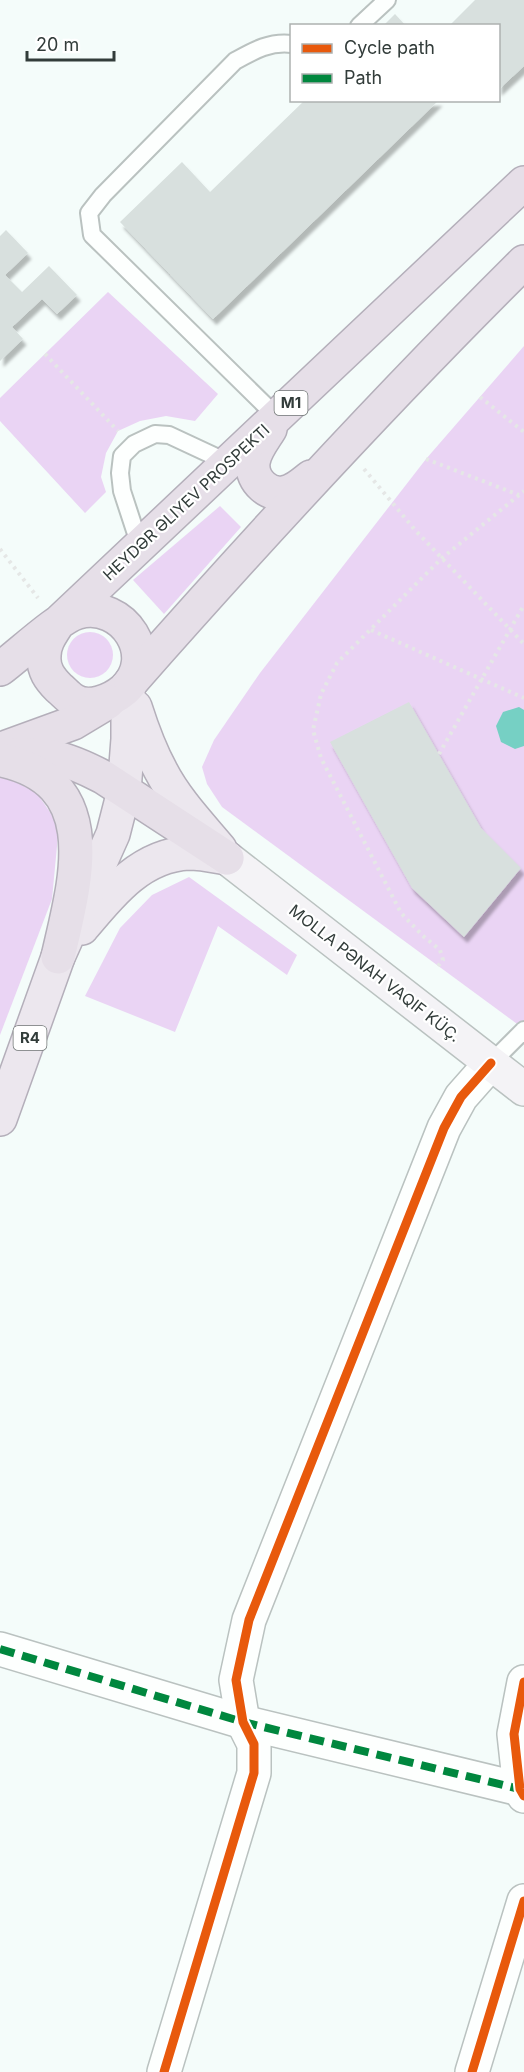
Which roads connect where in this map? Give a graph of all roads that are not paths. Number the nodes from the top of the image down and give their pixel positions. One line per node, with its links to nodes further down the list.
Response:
1 (387, 0): 2 (lane)
2 (361, 24)
3 (290, 44): 6 (lane)
4 (524, 183): 6 (highway, HEYDƏR ƏLIYEV PROSPEKTI / M1)
5 (524, 262): 7 (highway)
6 (277, 417): 7 (highway); 8 (highway, HEYDƏR ƏLIYEV PROSPEKTI / M1)
7 (335, 456): 13 (highway)
8 (228, 463): 9 (highway, HEYDƏR ƏLIYEV PROSPEKTI / M1); 9 (lane)
9 (140, 546): 10 (highway, HEYDƏR ƏLIYEV PROSPEKTI / M1)
10 (58, 623): 11 (highway, M1); 12 (highway); 13 (highway)
11 (0, 669)
12 (47, 676): 13 (highway); 14 (highway)
13 (122, 691): 14 (highway); 18 (main road); 20 (main road)
14 (56, 744): 15 (highway); 16 (highway); 18 (highway); 19 (highway)
15 (0, 750)
16 (0, 755)
17 (0, 760): 19 (highway)
18 (124, 791): 20 (highway); 21 (main road)
19 (64, 800): 21 (highway)
20 (226, 858): 21 (main road); 23 (main road, MOLLA PƏNAH VAQIF KÜÇ.)
21 (58, 957): 25 (main road, R4)
22 (524, 1030): 23 (lane)
23 (491, 1063): 24 (main road, MOLLA PƏNAH VAQIF KÜÇ.); 28 (street)
24 (524, 1089)
25 (0, 1119)
26 (0, 1649): 28 (street)
27 (524, 1682): 29 (street)
28 (243, 1722): 29 (street); 31 (street)
29 (523, 1792)
30 (524, 1901): 32 (street)
31 (164, 2072)
32 (472, 2072)

